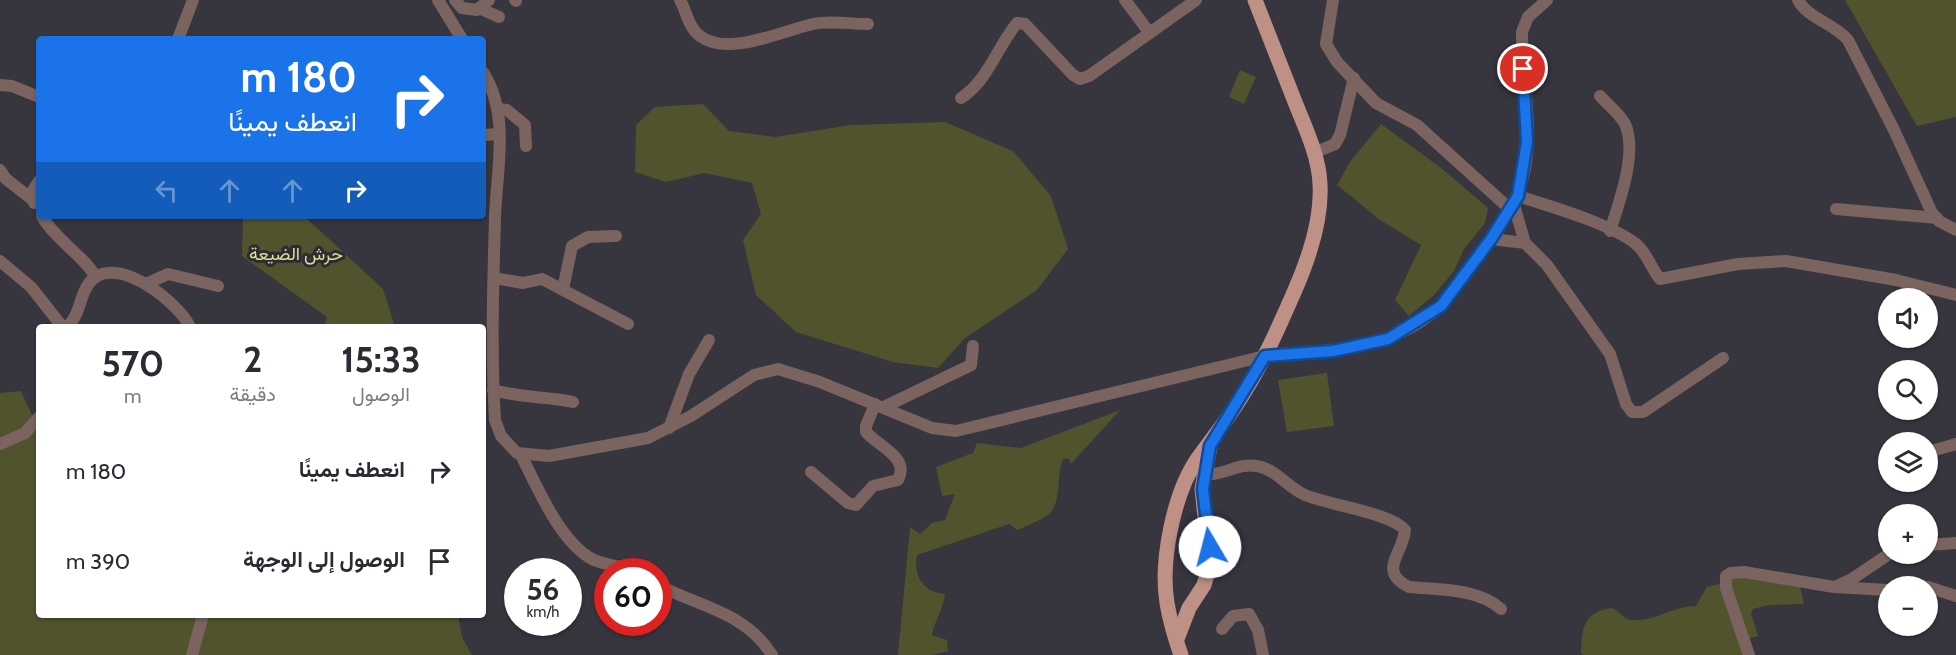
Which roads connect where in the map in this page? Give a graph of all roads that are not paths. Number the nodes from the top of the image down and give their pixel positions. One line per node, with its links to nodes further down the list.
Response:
1 (193, 0): 15 (street)
2 (438, 0): 16 (street)
3 (455, 0): 11 (street)
4 (680, 0): 13 (street)
5 (1125, 0): 14 (street)
6 (1196, 0): 14 (street)
7 (1255, 0): 27 (main road)
8 (1333, 0): 17 (street)
9 (1547, 0): 30 (street)
10 (1798, 0): 34 (street)
11 (484, 4): 12 (street)
12 (498, 17)
13 (868, 24)
14 (1149, 32): 22 (street)
15 (179, 36)
16 (460, 36)
17 (1354, 78): 27 (street); 30 (street)
18 (486, 79): 23 (street)
19 (0, 85): 20 (street)
20 (36, 96)
21 (1600, 96): 36 (street)
22 (961, 98)
23 (498, 108): 24 (street); 26 (street)
24 (499, 134): 25 (street); 42 (street)
25 (486, 135)
26 (526, 146)
27 (1314, 153): 53 (main road)
28 (0, 170): 31 (street)
29 (36, 184): 31 (street)
30 (1514, 204): 36 (street); 38 (street); 39 (street)
31 (36, 206)
32 (1836, 209): 34 (street)
33 (44, 219): 41 (street)
34 (1937, 219): 35 (street)
35 (1956, 230)
36 (1610, 231): 46 (street)
37 (616, 236): 45 (street)
38 (1491, 239): 39 (street); 53 (street)
39 (1525, 243): 54 (street)
40 (1, 263): 47 (street)
41 (95, 277): 43 (street); 48 (street)
42 (494, 279): 45 (street); 55 (street)
43 (146, 284): 44 (street); 49 (street)
44 (218, 286)
45 (563, 289): 50 (street)
46 (1955, 292)
47 (60, 324)
48 (69, 324)
49 (188, 324)
50 (628, 324)
51 (709, 340): 59 (street)
52 (973, 346): 57 (street)
53 (1265, 356): 57 (street); 65 (main road)
54 (1723, 358)
55 (493, 390): 56 (street); 63 (street)
56 (573, 402)
57 (879, 405): 59 (street); 64 (street)
58 (36, 420): 60 (street)
59 (669, 428): 63 (street)
60 (0, 444)
61 (1956, 444): 62 (street)
62 (1938, 449)
63 (521, 455): 68 (street)
64 (811, 472)
65 (1200, 478): 75 (street); 78 (main road); 78 (main road)
66 (1956, 543): 67 (street)
67 (1938, 544)
68 (594, 559)
69 (1878, 561): 70 (street)
70 (1834, 587): 71 (street); 83 (street)
71 (1878, 589)
72 (672, 591): 79 (street)
73 (1938, 591): 74 (street)
74 (1956, 596)
75 (1501, 609)
76 (202, 618): 80 (street)
77 (1222, 629): 82 (street)
78 (1177, 639): 81 (main road)
79 (766, 653)
80 (192, 655)
81 (1181, 655)
82 (1263, 655)
83 (1749, 655)

